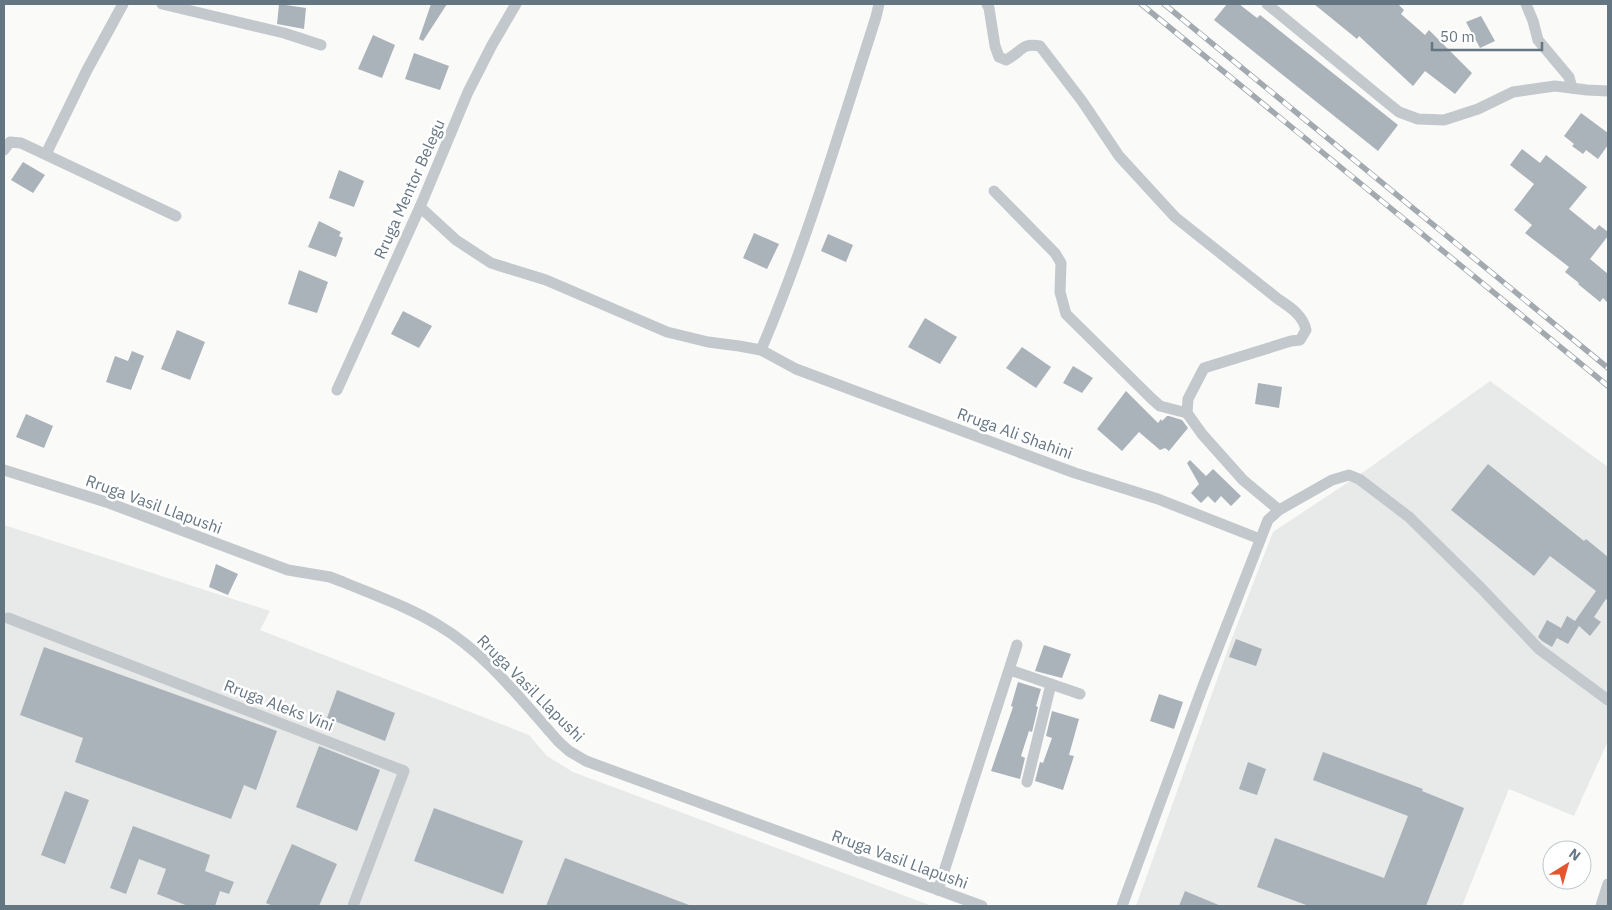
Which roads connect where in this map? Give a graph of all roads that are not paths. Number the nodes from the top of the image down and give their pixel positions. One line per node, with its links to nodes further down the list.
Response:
1 (124, 4): 12 (street)
2 (162, 4): 8 (street)
3 (516, 4): 14 (street, Rruga Mentor Belegu)
4 (879, 4): 16 (street)
5 (986, 4): 18 (street)
6 (1267, 4): 9 (street)
7 (1526, 4): 9 (street)
8 (321, 45)
9 (1572, 88): 10 (street)
10 (1608, 91)
11 (4, 150): 12 (street)
12 (46, 154): 15 (street)
13 (994, 191): 18 (street)
14 (420, 207): 16 (street); 17 (street, Rruga Mentor Belegu)
15 (176, 216)
16 (761, 350): 21 (street, Rruga Ali Shahini)
17 (336, 390)
18 (1187, 412): 20 (street)
19 (4, 470): 30 (street, Rruga Vasil Llapushi)
20 (1279, 510): 21 (street); 27 (street)
21 (1260, 539): 33 (street)
22 (8, 618): 31 (street, Rruga Aleks Vini)
23 (1017, 645): 24 (street)
24 (1010, 670): 25 (street); 30 (street)
25 (1051, 684): 26 (street); 28 (street)
26 (1080, 694)
27 (1608, 700)
28 (1027, 782)
29 (1608, 884): 34 (street)
30 (938, 890): 32 (street, Rruga Vasil Llapushi)
31 (353, 906)
32 (982, 906)
33 (1122, 906)
34 (1601, 906)

